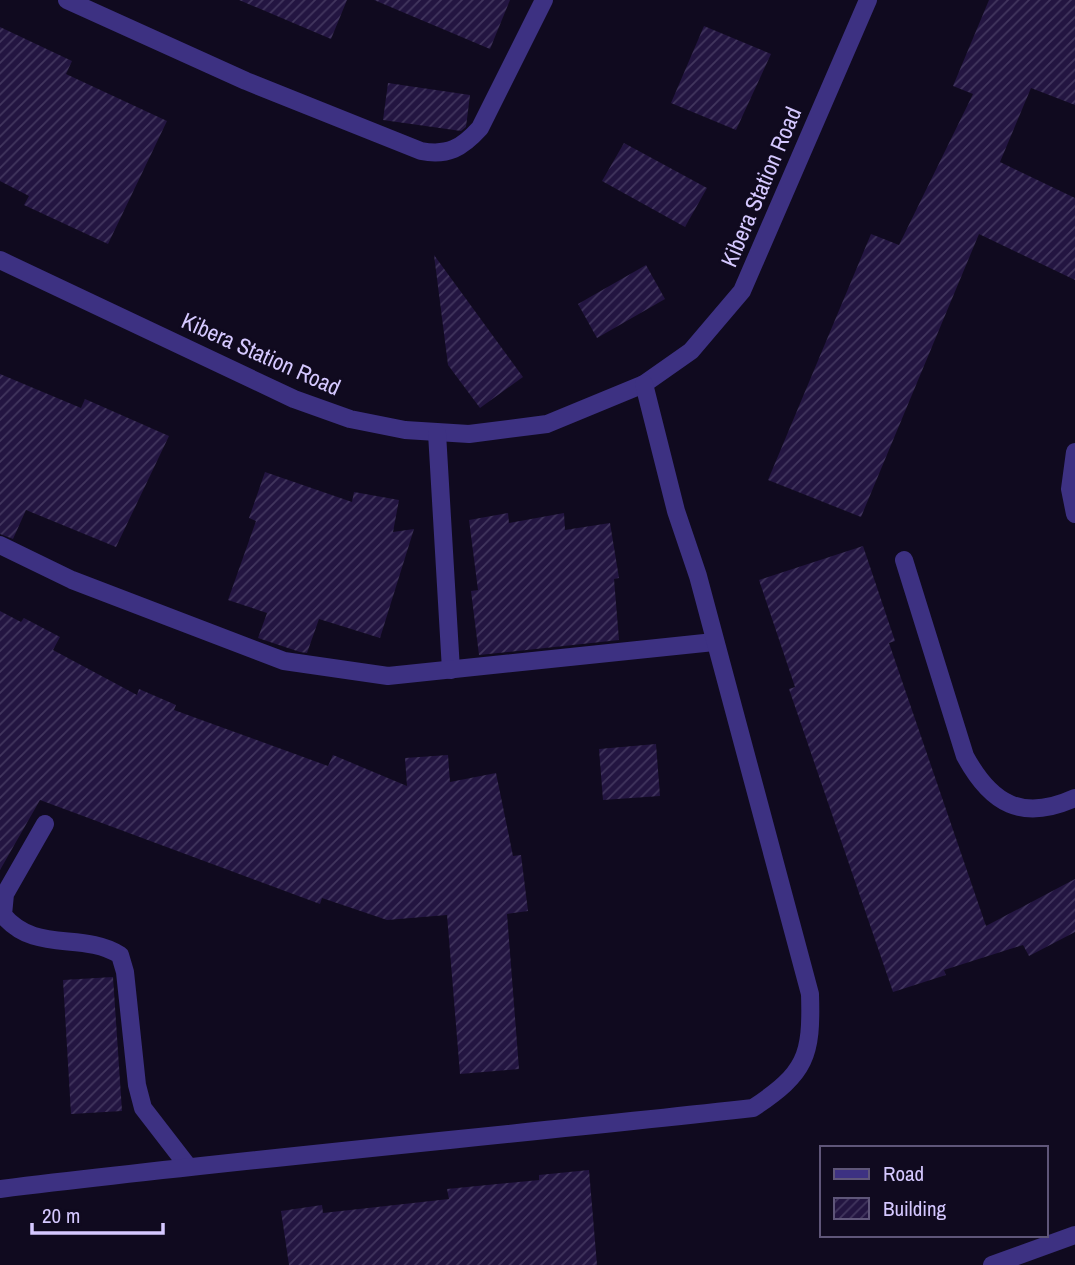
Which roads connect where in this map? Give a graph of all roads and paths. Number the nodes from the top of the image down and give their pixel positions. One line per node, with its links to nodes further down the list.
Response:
1 (68, 0): 2 (street)
2 (544, 0)
3 (868, 0): 5 (street, Kibera Station Road)
4 (0, 260): 6 (street, Kibera Station Road)
5 (644, 384): 6 (street, Kibera Station Road); 11 (street)
6 (437, 433): 12 (street)
7 (1075, 452): 8 (street)
8 (1075, 513)
9 (0, 545): 12 (street)
10 (904, 560): 13 (street)
11 (714, 642): 12 (street); 15 (street)
12 (451, 670)
13 (1075, 798)
14 (45, 824): 15 (street)
15 (187, 1166): 16 (street)
16 (0, 1188)
17 (1075, 1235): 18 (street)
18 (992, 1265)

